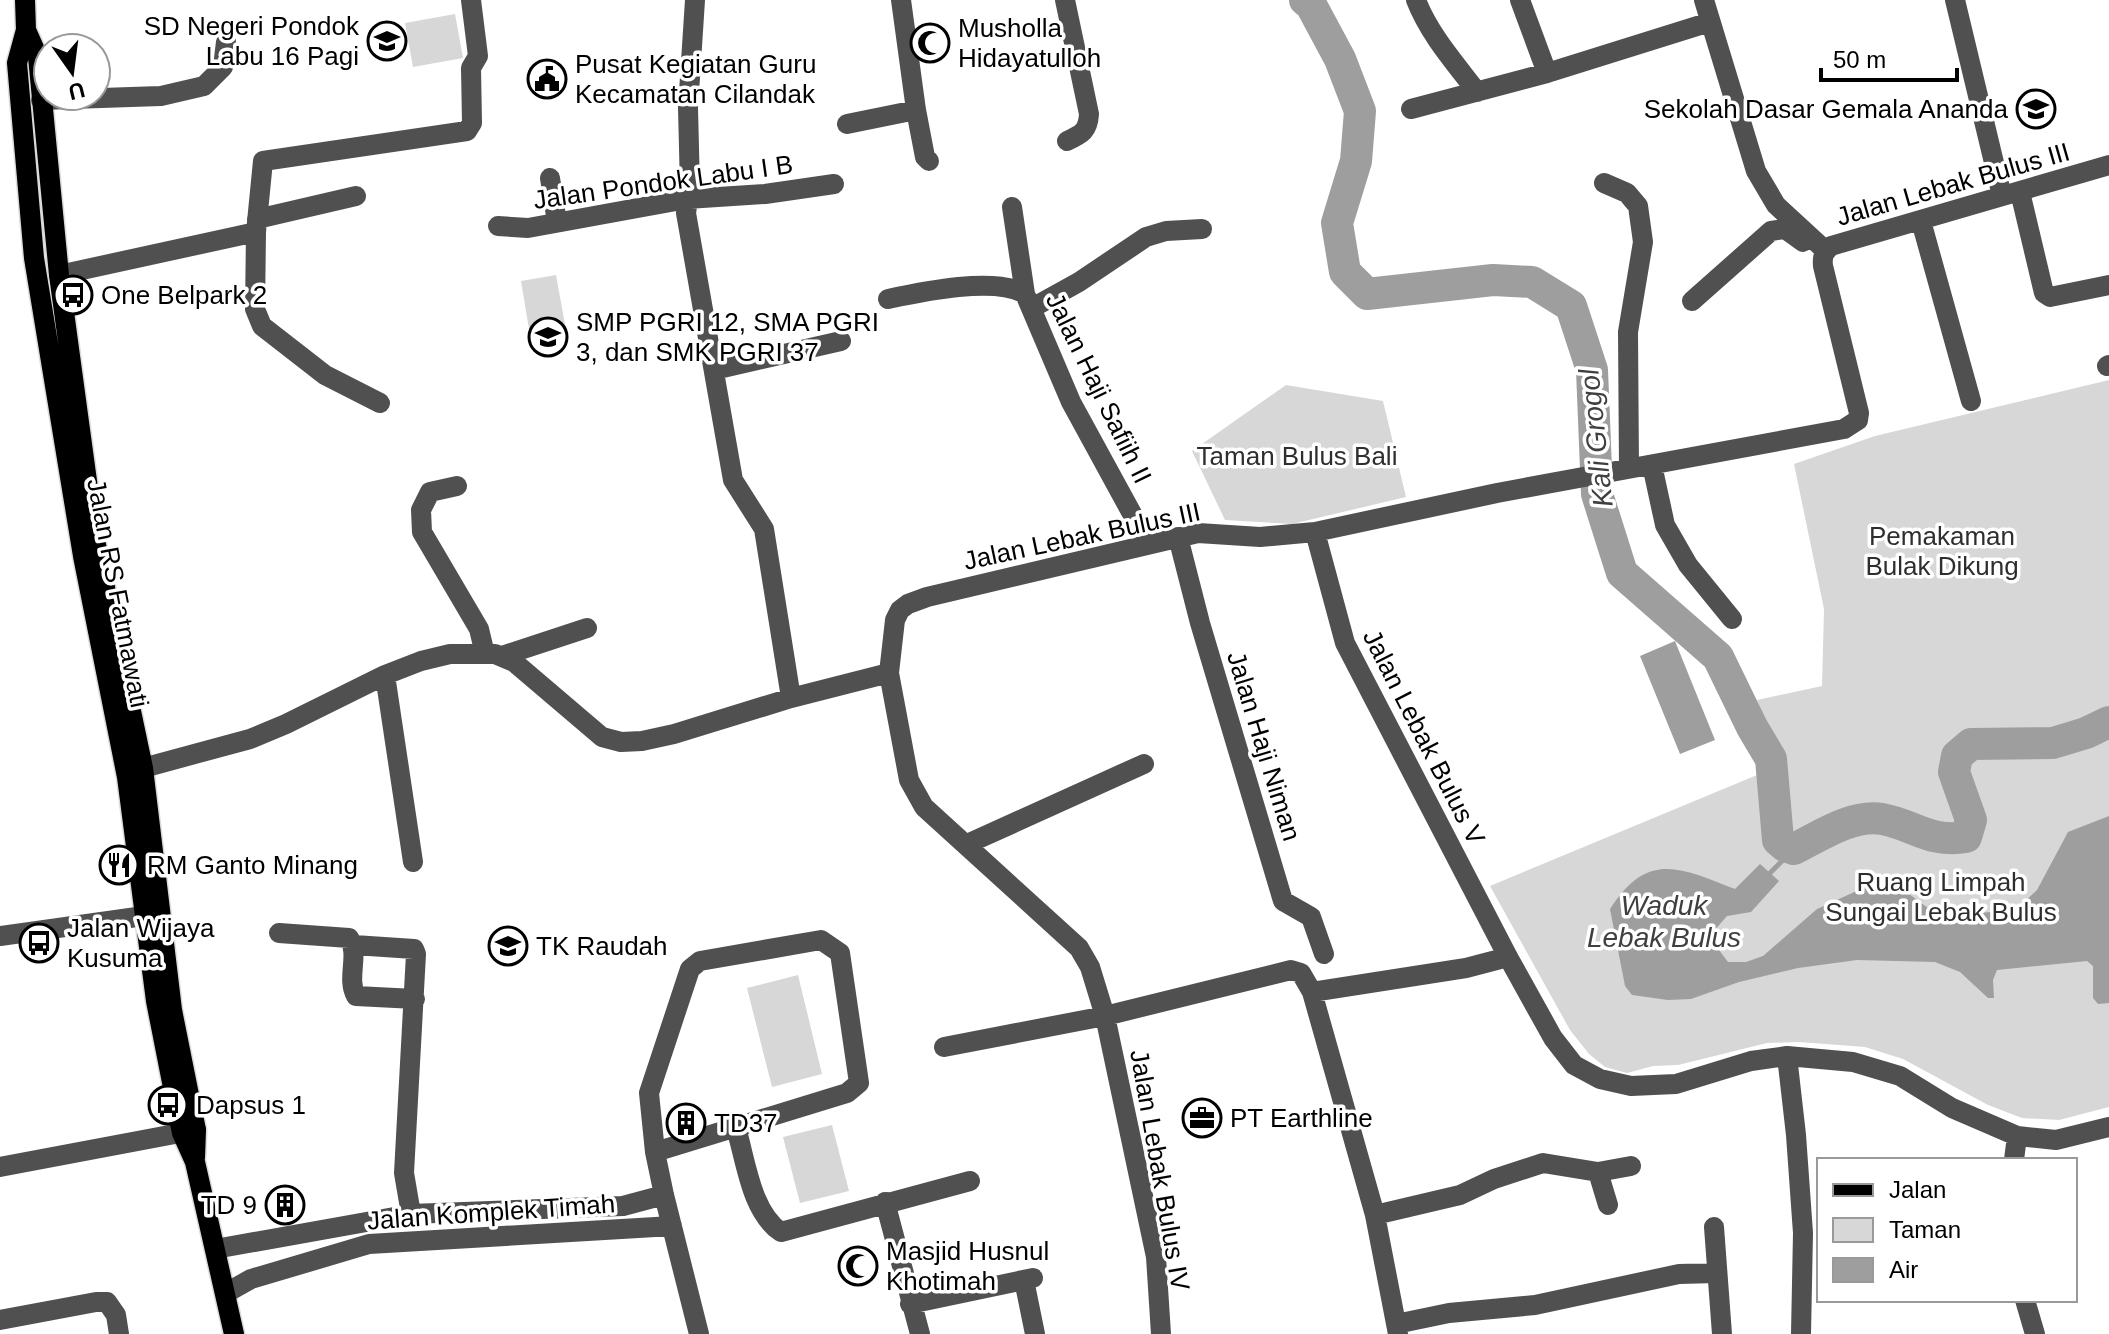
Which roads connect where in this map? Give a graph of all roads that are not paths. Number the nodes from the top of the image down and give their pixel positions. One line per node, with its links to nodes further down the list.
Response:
1 (25, 0): 11 (main road, Jalan RS Fatmawati)
2 (471, 0): 33 (street)
3 (695, 0): 29 (street)
4 (901, 0): 18 (street)
5 (1065, 0): 21 (street)
6 (1416, 0): 15 (street)
7 (1520, 0): 14 (street)
8 (1704, 0): 10 (street)
9 (1955, 0): 27 (street)
10 (1710, 22): 14 (street); 36 (street)
11 (26, 30): 13 (main road, Jalan RS Fatmawati); 62 (main road, Jalan RS Fatmawati)
12 (226, 42): 16 (street)
13 (32, 44)
14 (1547, 73): 15 (street)
15 (1477, 92): 17 (street)
16 (112, 98)
17 (1411, 109)
18 (916, 110): 20 (street); 22 (street)
19 (42, 112): 37 (main road, Jalan RS Fatmawati)
20 (847, 124)
21 (1067, 141)
22 (929, 161)
23 (2109, 165): 27 (street, Jalan Lebak Bulus III)
24 (550, 178): 32 (street)
25 (1604, 183): 47 (street)
26 (834, 184): 29 (street, Jalan Pondok Labu I B)
27 (2011, 194): 31 (street, Jalan Lebak Bulus III); 38 (street)
28 (356, 196): 33 (street)
29 (687, 199): 32 (street, Jalan Pondok Labu I B); 43 (street)
30 (1012, 207): 40 (street)
31 (1921, 221): 36 (street, Jalan Lebak Bulus III); 44 (street)
32 (557, 222): 34 (street, Jalan Pondok Labu I B)
33 (256, 225): 37 (street); 45 (street)
34 (498, 226)
35 (1202, 229): 40 (street)
36 (1824, 254): 41 (street); 46 (street, Jalan Lebak Bulus III)
37 (59, 275): 59 (main road, Jalan RS Fatmawati)
38 (2109, 285)
39 (888, 299): 40 (street, Jalan Haji Safiih II)
40 (1028, 301): 51 (street, Jalan Haji Safiih II)
41 (1692, 301)
42 (841, 341): 43 (street)
43 (714, 370): 57 (street)
44 (1971, 401)
45 (380, 403)
46 (1652, 465): 47 (street, Jalan Lebak Bulus III); 52 (street)
47 (1622, 470): 49 (street, Jalan Lebak Bulus III)
48 (457, 486): 54 (street)
49 (1315, 532): 50 (street, Jalan Lebak Bulus III); 67 (street, Jalan Lebak Bulus V)
50 (1178, 537): 51 (street, Jalan Lebak Bulus III); 66 (street, Jalan Haji Niman)
51 (1148, 543): 55 (street, Jalan Lebak Bulus III)
52 (1732, 619)
53 (587, 628): 54 (street)
54 (493, 655): 56 (street); 57 (street)
55 (889, 673): 57 (street); 60 (street, Jalan Lebak Bulus IV)
56 (385, 675): 59 (street); 61 (street)
57 (791, 698)
58 (1144, 764): 60 (street)
59 (143, 768): 75 (main road, Jalan RS Fatmawati)
60 (967, 844): 70 (street, Jalan Lebak Bulus IV)
61 (413, 862)
62 (144, 916): 64 (street); 75 (main road, Jalan RS Fatmawati)
63 (279, 933): 65 (street)
64 (0, 936)
65 (354, 945): 69 (street); 69 (street)
66 (1324, 954)
67 (1508, 957): 68 (street); 72 (street, Jalan Lebak Bulus V)
68 (1312, 992): 70 (street); 88 (street)
69 (415, 999): 87 (street)
70 (1105, 1016): 71 (street); 104 (street, Jalan Lebak Bulus IV)
71 (944, 1047)
72 (1787, 1056): 76 (street, Jalan Lebak Bulus V); 106 (street)
73 (2109, 1127): 76 (street, Jalan Lebak Bulus V)
74 (736, 1128): 77 (street); 77 (street); 84 (street)
75 (189, 1131): 80 (street); 92 (main road, Jalan RS Fatmawati)
76 (2017, 1136): 78 (street)
77 (655, 1152): 83 (street)
78 (2014, 1158)
79 (1631, 1166): 81 (street)
80 (0, 1167)
81 (1598, 1172): 85 (street); 88 (street)
82 (970, 1181): 84 (street)
83 (664, 1195): 86 (street, Jalan Komplek Timah); 89 (street)
84 (885, 1202): 96 (street)
85 (1608, 1205)
86 (623, 1206): 87 (street, Jalan Komplek Timah); 91 (street)
87 (411, 1214): 92 (street, Jalan Komplek Timah)
88 (1375, 1215): 98 (street)
89 (672, 1226): 91 (street, Jalan Komplek Timah); 101 (street)
90 (1714, 1227): 93 (street)
91 (626, 1228): 94 (street, Jalan Komplek Timah)
92 (215, 1249): 94 (main road, Jalan RS Fatmawati)
93 (1717, 1273): 98 (street); 105 (street)
94 (226, 1293): 100 (main road, Jalan RS Fatmawati)
95 (2026, 1302): 107 (street)
96 (910, 1304): 102 (street); 103 (street)
97 (0, 1320): 99 (street)
98 (1397, 1329)
99 (119, 1334)
100 (234, 1334)
101 (699, 1334)
102 (920, 1334)
103 (1035, 1334)
104 (1161, 1334)
105 (1722, 1334)
106 (1801, 1334)
107 (2035, 1334)

